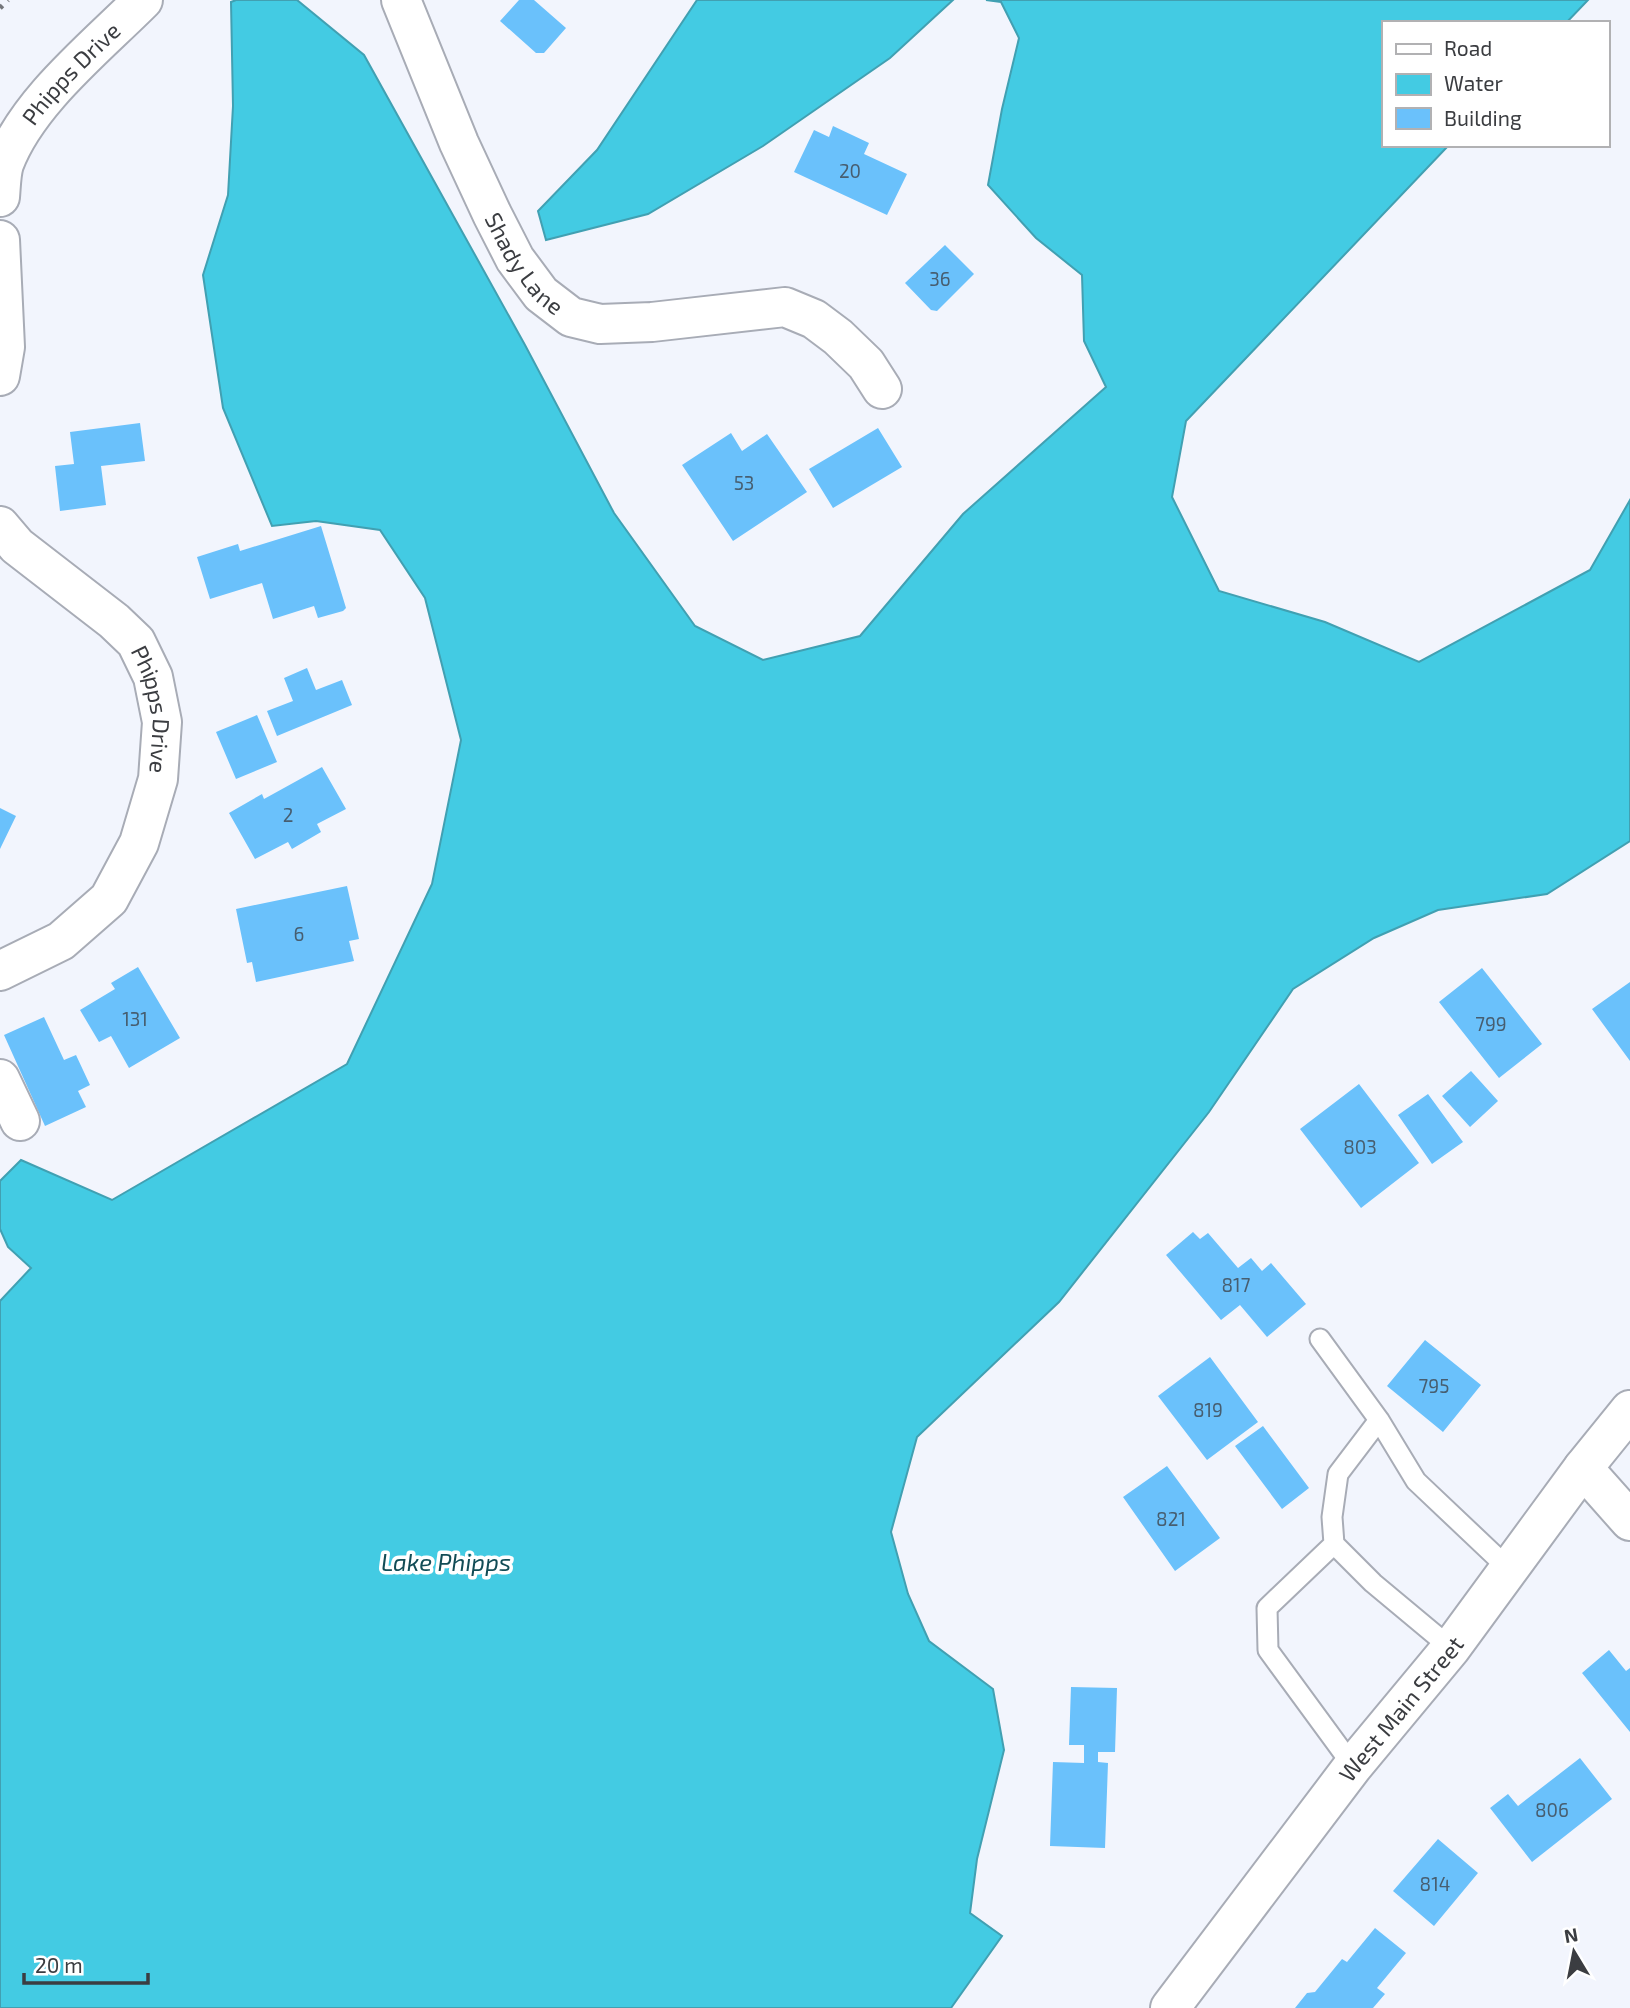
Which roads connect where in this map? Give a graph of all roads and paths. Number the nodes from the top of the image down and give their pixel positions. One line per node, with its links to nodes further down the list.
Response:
1 (143, 0): 3 (street, Phipps Drive)
2 (401, 0): 6 (street, Shady Lane)
3 (0, 197)
4 (0, 240): 5 (street)
5 (0, 376)
6 (883, 389)
7 (0, 526): 8 (street, Phipps Drive)
8 (0, 971)
9 (0, 1079): 10 (street)
10 (20, 1121)
11 (1320, 1339): 13 (lane)
12 (1630, 1410): 14 (street, West Main Street)
13 (1379, 1420): 16 (lane); 17 (lane)
14 (1583, 1468): 15 (street); 17 (street, West Main Street)
15 (1630, 1521)
16 (1334, 1544): 18 (lane); 19 (lane)
17 (1510, 1570): 18 (street, West Main Street)
18 (1451, 1648): 19 (street, West Main Street)
19 (1353, 1766): 20 (street, West Main Street)
20 (1170, 2008)

